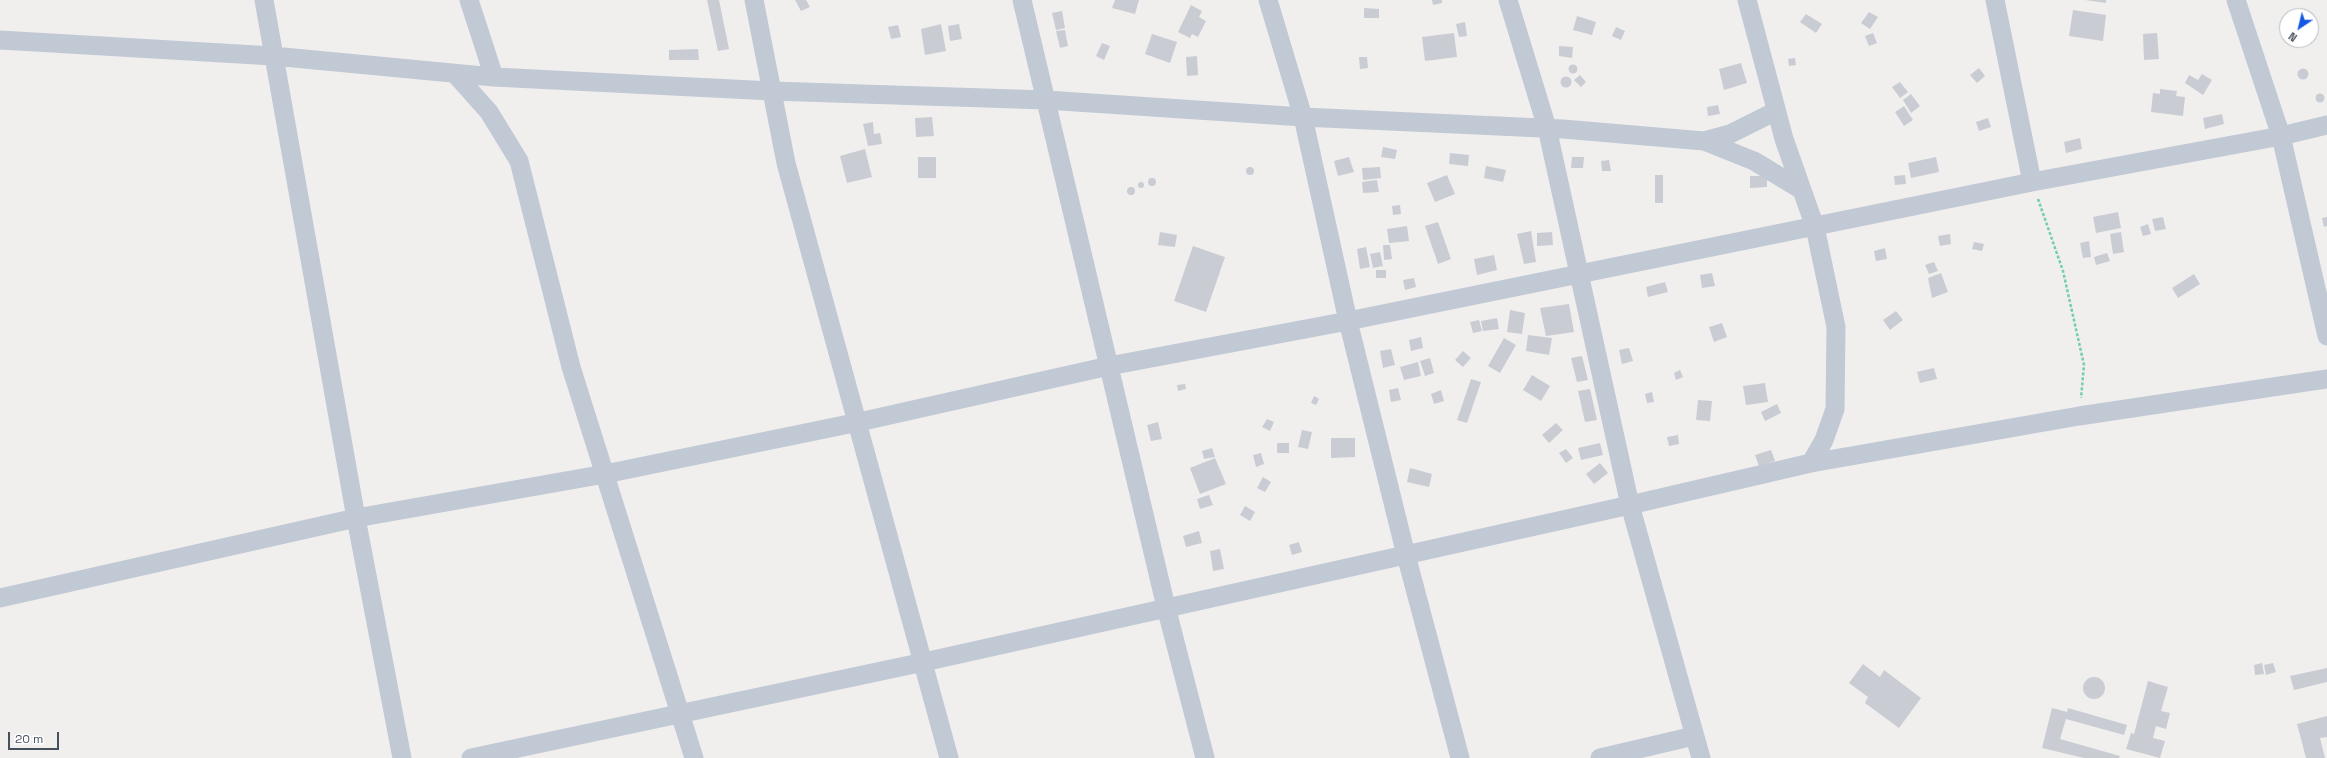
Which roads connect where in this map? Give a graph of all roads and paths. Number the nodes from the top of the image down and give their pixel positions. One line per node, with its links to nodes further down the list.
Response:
1 (264, 0): 11 (street)
2 (469, 0): 13 (street)
3 (754, 0): 14 (street)
4 (1022, 0): 15 (street)
5 (1268, 0): 17 (street)
6 (1508, 0): 19 (street)
7 (1746, 0): 16 (street)
8 (1995, 0): 22 (street)
9 (2236, 0): 20 (street)
10 (0, 40): 11 (street)
11 (273, 56): 12 (street); 35 (street)
12 (456, 75): 13 (street); 33 (street)
13 (494, 77): 14 (street)
14 (772, 91): 15 (street); 31 (street)
15 (1046, 100): 17 (street); 28 (street)
16 (1776, 111): 21 (street); 23 (street)
17 (1303, 117): 19 (street); 26 (street)
18 (2327, 125): 20 (street)
19 (1547, 128): 21 (street); 25 (street)
20 (2281, 136): 22 (street); 27 (street)
21 (1704, 141): 23 (street)
22 (2032, 182): 24 (street); 30 (path)
23 (1802, 190): 24 (street)
24 (1815, 227): 25 (street); 32 (street)
25 (1579, 273): 26 (street); 34 (street)
26 (1348, 321): 28 (street); 36 (street)
27 (2327, 336)
28 (1109, 366): 31 (street); 38 (street)
29 (2327, 378): 30 (street)
30 (2079, 416): 32 (street)
31 (859, 422): 33 (street); 39 (street)
32 (1811, 463): 34 (street)
33 (605, 474): 35 (street); 40 (street)
34 (1630, 505): 36 (street); 41 (street)
35 (356, 518): 37 (street); 42 (street)
36 (1406, 555): 38 (street); 47 (street)
37 (0, 598)
38 (1166, 607): 39 (street); 46 (street)
39 (924, 662): 40 (street); 45 (street)
40 (682, 714): 43 (street); 44 (street)
41 (1694, 736): 48 (street); 49 (street)
42 (402, 758)
43 (471, 758)
44 (694, 758)
45 (949, 758)
46 (1205, 758)
47 (1460, 758)
48 (1600, 758)
49 (1701, 758)

